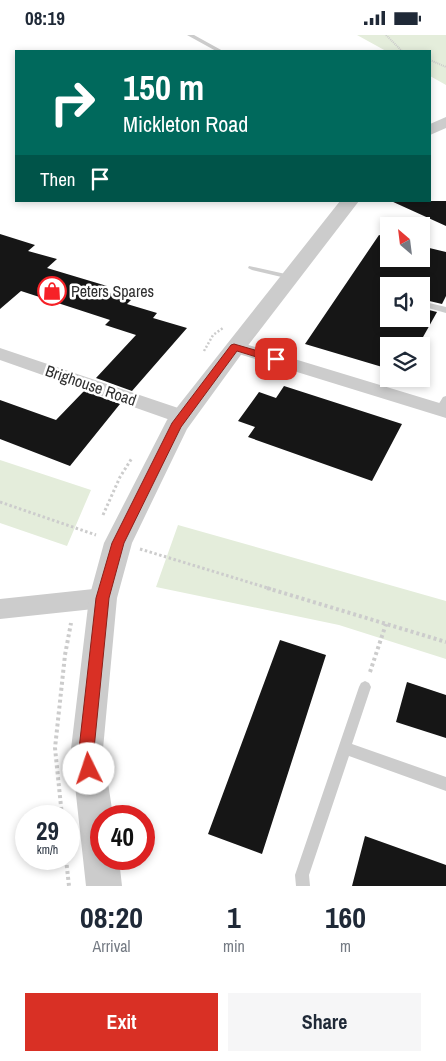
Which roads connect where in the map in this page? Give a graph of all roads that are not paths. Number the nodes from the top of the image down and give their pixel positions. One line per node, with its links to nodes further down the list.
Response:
1 (190, 35): 2 (lane)
2 (218, 50)
3 (446, 122): 4 (street)
4 (431, 130)
5 (349, 202): 7 (street)
6 (252, 268): 7 (lane)
7 (290, 277): 10 (street)
8 (430, 306): 9 (lane)
9 (446, 310)
10 (234, 347): 12 (street); 13 (street)
11 (0, 354): 13 (street, Brighouse Road)
12 (444, 407)
13 (183, 417): 14 (street)
14 (103, 598): 15 (street); 19 (street)
15 (0, 609)
16 (365, 687): 17 (lane)
17 (344, 748): 18 (lane); 20 (lane)
18 (446, 784)
19 (104, 886)
20 (303, 886)

